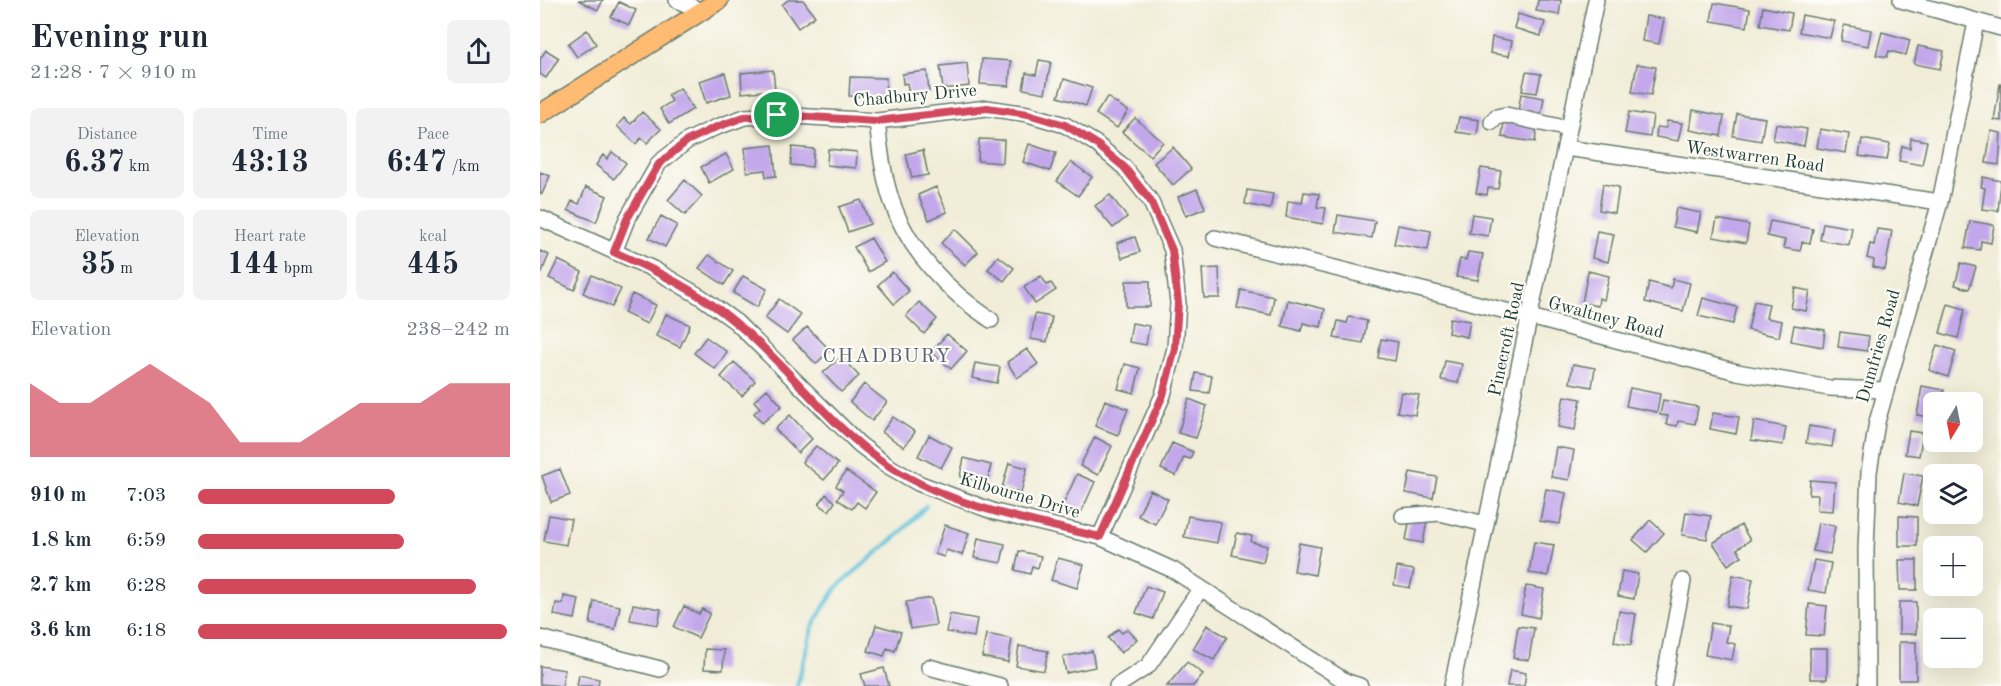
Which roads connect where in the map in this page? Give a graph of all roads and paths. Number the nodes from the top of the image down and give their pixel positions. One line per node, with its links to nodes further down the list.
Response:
1 (677, 0): 5 (street)
2 (718, 0): 5 (main road)
3 (1596, 0): 11 (street, Pinecroft Road)
4 (1901, 0): 6 (street)
5 (701, 11): 8 (main road)
6 (1976, 22): 7 (street); 13 (street, Dumfries Road)
7 (2001, 28)
8 (540, 114)
9 (877, 121): 16 (street, Chadbury Drive); 18 (street); 22 (street, Chadbury Drive)
10 (1492, 122): 11 (street)
11 (1569, 129): 12 (street, Pinecroft Road)
12 (1566, 148): 13 (street, Westwarren Road); 17 (street, Pinecroft Road)
13 (1940, 202): 19 (street, Dumfries Road)
14 (540, 218): 16 (street, Kilbourne Drive)
15 (1215, 238): 17 (street, Gwaltney Road)
16 (614, 252): 22 (street, Kilbourne Drive)
17 (1530, 317): 19 (street, Gwaltney Road); 21 (street, Pinecroft Road)
18 (991, 320)
19 (1885, 390): 33 (street, Dumfries Road)
20 (1403, 516): 21 (street)
21 (1485, 524): 31 (street, Pinecroft Road)
22 (1100, 537): 24 (street, Kilbourne Drive)
23 (1683, 581): 32 (street)
24 (1202, 588): 29 (street); 30 (street, Kilbourne Drive)
25 (540, 638): 27 (street)
26 (930, 668): 28 (street)
27 (660, 669)
28 (1000, 686)
29 (1117, 686)
30 (1360, 686)
31 (1452, 686)
32 (1663, 686)
33 (1867, 686)

